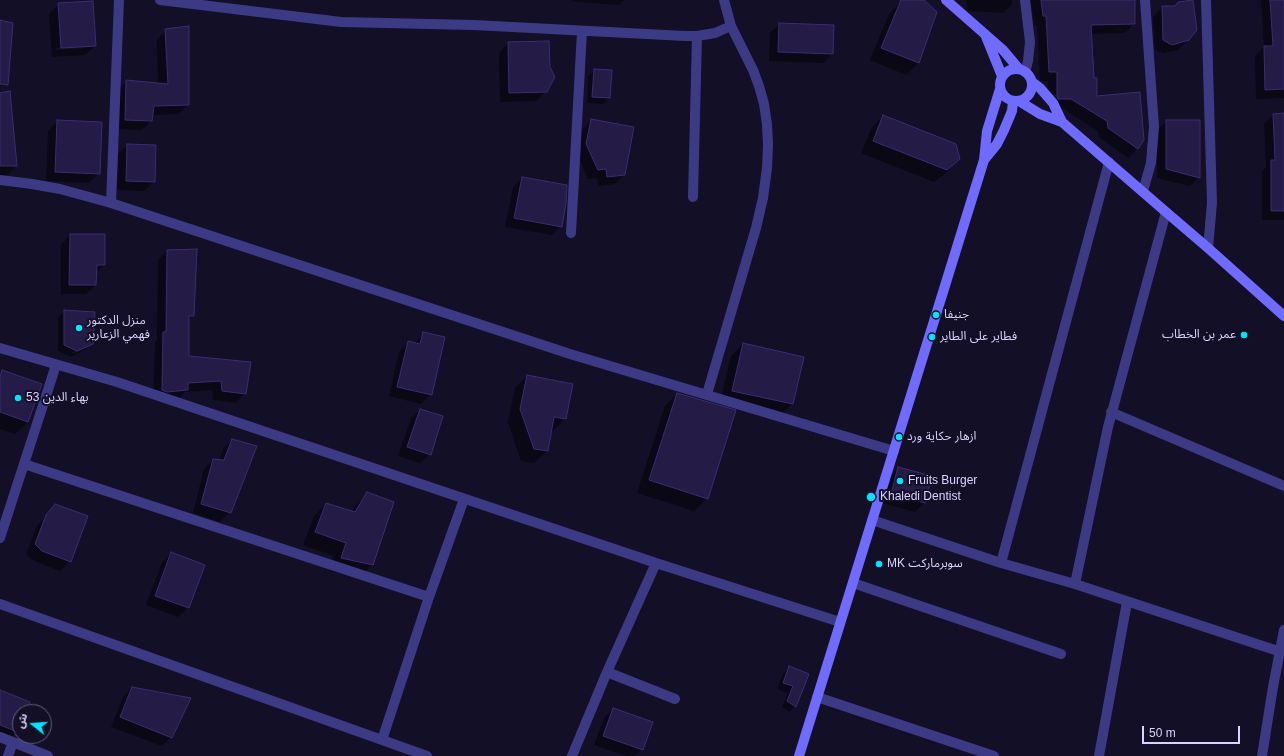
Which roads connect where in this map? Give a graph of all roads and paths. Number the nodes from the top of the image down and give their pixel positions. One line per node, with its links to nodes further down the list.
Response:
1 (119, 0): 23 (street)
2 (160, 0): 9 (street)
3 (724, 0): 8 (street)
4 (946, 0): 10 (street)
5 (1025, 0): 12 (street)
6 (1145, 0): 21 (street)
7 (1206, 0): 26 (street)
8 (731, 26): 11 (street); 30 (street)
9 (582, 31): 11 (street); 25 (street)
10 (985, 34): 12 (street); 13 (street)
11 (697, 36): 22 (street)
12 (1022, 70): 13 (street); 14 (street)
13 (1002, 76): 15 (street)
14 (1032, 82): 16 (street); 17 (street)
15 (1000, 89): 16 (street); 18 (street)
16 (1016, 102): 17 (street); 18 (street)
17 (1062, 122): 19 (street)
18 (984, 160): 32 (street)
19 (1109, 162): 21 (street); 39 (street)
20 (0, 180): 23 (street)
21 (1143, 191): 24 (street)
22 (693, 197)
23 (111, 203): 30 (street)
24 (1166, 212): 26 (street); 31 (street)
25 (571, 233)
26 (1208, 248): 27 (street)
27 (1284, 316)
28 (0, 348): 29 (street)
29 (56, 365): 33 (street); 35 (street)
30 (706, 394): 32 (street)
31 (1111, 412): 34 (street); 41 (street)
32 (894, 451): 36 (street)
33 (24, 464): 37 (street); 42 (street)
34 (1284, 486)
35 (464, 499): 38 (street); 42 (street)
36 (872, 520): 39 (street); 40 (street)
37 (0, 538)
38 (656, 563): 45 (street); 49 (street)
39 (1001, 563): 41 (street)
40 (853, 583): 45 (street); 48 (street)
41 (1075, 584): 43 (street)
42 (429, 597): 53 (street)
43 (1127, 602): 47 (street); 63 (street)
44 (0, 604): 53 (street)
45 (840, 622): 50 (street)
46 (1284, 630): 47 (street)
47 (1282, 652): 64 (street)
48 (1061, 654)
49 (607, 672): 51 (street); 60 (street)
50 (817, 697): 61 (street); 62 (street)
51 (675, 698)
52 (0, 737): 54 (street)
53 (382, 740): 59 (street)
54 (12, 742)
55 (12, 744): 57 (street)
56 (18, 744): 58 (street)
57 (8, 756)
58 (48, 756)
59 (427, 756)
60 (572, 756)
61 (799, 756)
62 (994, 756)
63 (1099, 756)
64 (1262, 756)

